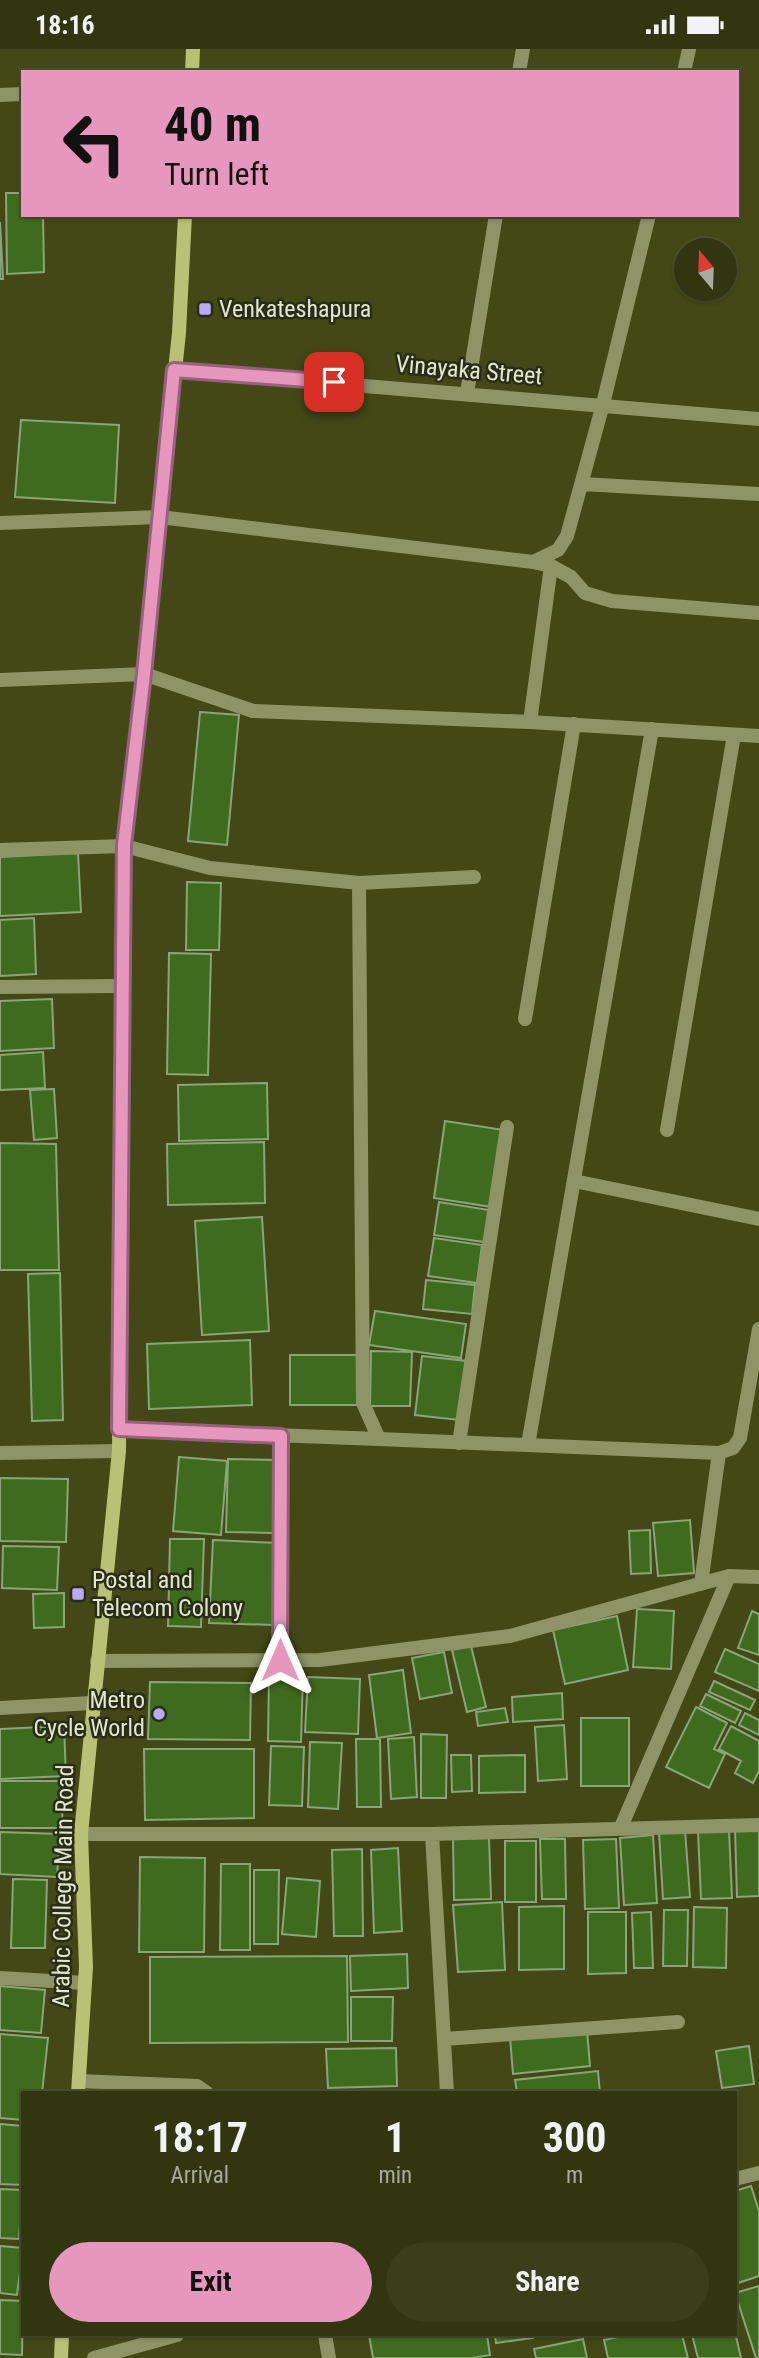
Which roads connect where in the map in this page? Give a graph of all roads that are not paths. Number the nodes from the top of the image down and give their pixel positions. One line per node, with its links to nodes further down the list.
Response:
1 (193, 49): 4 (main road)
2 (523, 49): 5 (street)
3 (689, 49): 6 (street)
4 (192, 70)
5 (519, 70)
6 (684, 70)
7 (21, 94): 8 (street)
8 (0, 95)
9 (185, 217): 12 (main road, Arabic College Main Road)
10 (496, 217): 13 (street)
11 (649, 217): 14 (street)
12 (174, 370): 13 (street, Vinayaka Street); 18 (main road, Arabic College Main Road)
13 (467, 393): 14 (street, Vinayaka Street)
14 (603, 404): 15 (street, Vinayaka Street); 16 (street)
15 (759, 419)
16 (582, 484): 17 (street); 20 (street)
17 (759, 494)
18 (159, 517): 19 (street); 20 (street); 23 (main road, Arabic College Main Road)
19 (0, 523)
20 (533, 562): 21 (street)
21 (551, 566): 22 (street); 25 (street)
22 (759, 613)
23 (144, 674): 24 (street); 25 (street); 30 (main road, Arabic College Main Road)
24 (0, 680)
25 (530, 722): 26 (street)
26 (574, 724): 27 (street); 36 (street)
27 (652, 729): 28 (street); 39 (street)
28 (734, 735): 29 (street); 38 (street)
29 (759, 736)
30 (124, 845): 31 (street); 33 (street); 34 (main road, Arabic College Main Road)
31 (0, 850)
32 (474, 877): 33 (street)
33 (359, 883): 44 (street)
34 (122, 986): 35 (street); 42 (main road, Arabic College Main Road)
35 (0, 988)
36 (525, 1019)
37 (507, 1128): 45 (street)
38 (667, 1130)
39 (574, 1181): 40 (street); 46 (street)
40 (759, 1219)
41 (759, 1329): 49 (street)
42 (119, 1429): 43 (street); 47 (main road, Arabic College Main Road)
43 (281, 1436): 44 (street); 53 (street)
44 (379, 1439): 45 (street)
45 (459, 1443): 46 (street)
46 (527, 1445): 49 (street)
47 (119, 1451): 48 (street); 54 (main road, Arabic College Main Road)
48 (0, 1453)
49 (719, 1453): 52 (street)
50 (729, 1576): 51 (street); 52 (street); 58 (street)
51 (759, 1577)
52 (701, 1584): 53 (street)
53 (280, 1660): 54 (street)
54 (97, 1661): 55 (main road, Arabic College Main Road)
55 (93, 1703): 56 (street); 59 (main road, Arabic College Main Road)
56 (0, 1708)
57 (759, 1825): 58 (street)
58 (621, 1827): 60 (street)
59 (81, 1834): 60 (street); 62 (main road, Arabic College Main Road)
60 (432, 1834): 64 (street)
61 (0, 1978): 62 (street)
62 (85, 1983): 65 (main road, Arabic College Main Road)
63 (678, 2022): 64 (street)
64 (444, 2039): 68 (street)
65 (78, 2087): 66 (street)
66 (134, 2088): 67 (street)
67 (203, 2091)
68 (447, 2091)
69 (759, 2172): 70 (street)
70 (737, 2178)
71 (62, 2336): 74 (main road)
72 (173, 2336): 75 (street)
73 (325, 2336): 76 (street)
74 (61, 2358)
75 (94, 2358)
76 (329, 2358)

